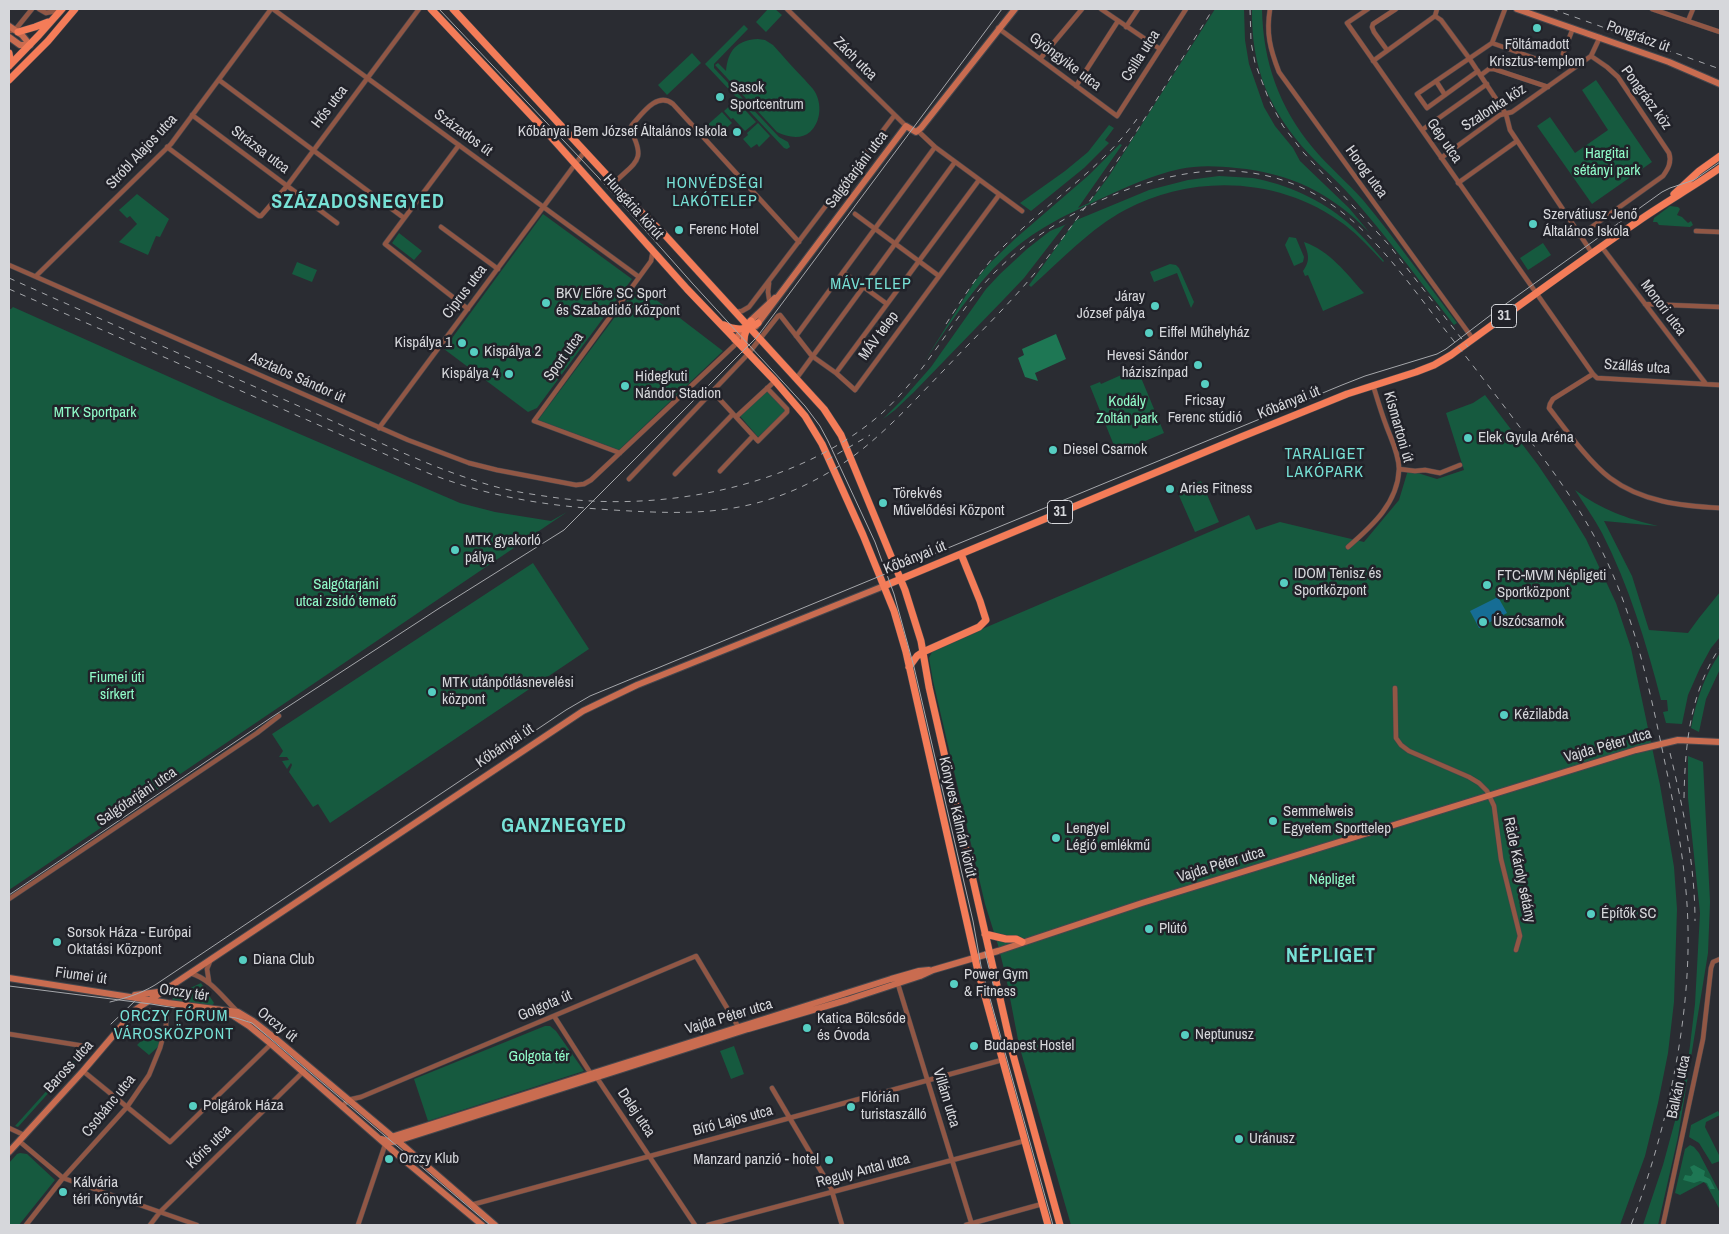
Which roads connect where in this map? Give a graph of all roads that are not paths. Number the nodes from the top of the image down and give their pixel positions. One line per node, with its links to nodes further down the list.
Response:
1 (32, 9): 31 (street)
2 (39, 9): 3 (street)
3 (61, 9): 24 (main road)
4 (75, 9): 35 (main road)
5 (272, 9): 50 (street, Százados út); 52 (street, Stróbl Alajos utca)
6 (419, 9): 50 (street, Hős utca)
7 (431, 9): 75 (main road, Hungária körút)
8 (453, 9): 71 (main road, Hungária körút)
9 (787, 9): 61 (street, Zách utca)
10 (1015, 9): 29 (street)
11 (1082, 9): 44 (street)
12 (1101, 9): 26 (street)
13 (1138, 9): 28 (street)
14 (1186, 9): 38 (street, Csilla utca)
15 (1270, 9): 119 (street, Horog utca)
16 (1368, 9): 45 (street, Gép utca)
17 (1396, 9): 39 (street)
18 (1437, 9): 23 (street)
19 (1504, 9): 36 (street)
20 (1517, 9): 30 (street, Pongrácz út)
21 (1652, 9): 25 (street)
22 (1693, 9): 25 (street)
23 (1435, 16): 39 (street); 43 (street)
24 (53, 19): 31 (main road); 37 (main road)
25 (1688, 21): 32 (street)
26 (1118, 22): 28 (street); 56 (street)
27 (9, 26): 31 (street)
28 (1126, 27): 38 (street)
29 (998, 28): 44 (street, Gyöngyike utca); 65 (street)
30 (1573, 28): 34 (street, Pongrácz út); 41 (street)
31 (14, 31): 37 (street)
32 (1720, 32)
33 (9, 37): 37 (street)
34 (1600, 37): 42 (street, Szalonka köz); 55 (street, Pongrácz út)
35 (48, 41): 37 (main road); 48 (main road)
36 (1492, 43): 43 (street); 46 (street)
37 (30, 45): 47 (main road); 48 (main road)
38 (1160, 49): 62 (street, Csilla utca)
39 (1387, 50): 45 (street)
40 (9, 53): 47 (main road)
41 (1563, 54)
42 (1591, 56): 57 (street, Szalonka köz); 92 (street, Pongrácz köz)
43 (1469, 58): 49 (street); 53 (street)
44 (1040, 59): 56 (street, Gyöngyike utca)
45 (1373, 61): 64 (street, Gép utca)
46 (1548, 63)
47 (9, 66)
48 (23, 66): 51 (main road)
49 (1479, 73): 54 (street); 57 (street); 58 (street)
50 (368, 78): 67 (street, Százados út); 70 (street, Hős utca)
51 (9, 80)
52 (219, 80): 60 (street, Stróbl Alajos utca); 70 (street)
53 (1436, 81): 58 (street); 58 (street)
54 (1487, 84): 59 (street); 64 (street)
55 (1720, 84)
56 (1076, 86): 62 (street, Gyöngyike utca)
57 (1548, 87): 59 (street, Szalonka köz)
58 (1445, 95)
59 (1506, 114): 66 (street); 73 (street, Szalonka köz)
60 (192, 115): 68 (street, Stróbl Alajos utca); 80 (street, Strázsa utca)
61 (894, 116): 63 (street, Zách utca); 93 (street, Salgótarjáni utca)
62 (1117, 116)
63 (906, 126): 65 (street, Salgótarjáni utca); 112 (street, Salgótarjáni utca)
64 (1422, 130): 73 (street, Gép utca)
65 (918, 131): 69 (street)
66 (1517, 141): 79 (street); 92 (street)
67 (459, 145): 83 (street, Százados út); 86 (street)
68 (167, 147): 80 (street, Hős utca); 104 (street, Stróbl Alajos utca)
69 (935, 147): 74 (street); 89 (street)
70 (313, 151): 80 (street, Hős utca); 86 (street)
71 (585, 151): 75 (street, Ciprus utca); 78 (main road, Hungária körút)
72 (1720, 156): 82 (main road, Kőbányai út / 31)
73 (1441, 158): 79 (street, Gép utca)
74 (955, 162): 77 (street); 94 (street)
75 (576, 164): 83 (street, Ciprus utca); 96 (main road, Hungária körút)
76 (1720, 168): 82 (main road, Kőbányai út / 31)
77 (979, 180): 81 (street); 100 (street, MÁV telep)
78 (614, 182): 93 (street, Hungária körút); 115 (main road, Hungária körút)
79 (1458, 183): 109 (street, Gép utca)
80 (287, 186): 87 (street, Strázsa utca)
81 (999, 195): 84 (street); 106 (street, MÁV telep)
82 (1667, 201): 95 (main road, Kőbányai út / 31)
83 (544, 207): 102 (street, Ciprus utca); 105 (street, Százados út)
84 (1022, 211)
85 (855, 214): 89 (street)
86 (404, 218): 114 (street)
87 (337, 223)
88 (441, 227): 102 (street)
89 (875, 229): 94 (street); 103 (street)
90 (1696, 231): 91 (street)
91 (1720, 232)
92 (1579, 236): 97 (street)
93 (799, 242): 107 (street, Salgótarjáni utca)
94 (895, 244): 100 (street); 108 (street)
95 (1601, 246): 97 (main road, Kőbányai út / 31); 111 (street, Monori utca)
96 (653, 249): 98 (street); 99 (main road, Hungária körút)
97 (1592, 253): 109 (main road, Kőbányai út / 31)
98 (651, 261): 99 (street); 105 (street, Sport utca)
99 (663, 261): 116 (main road, Hungária körút)
100 (919, 261): 106 (street); 110 (street, MÁV telep)
101 (9, 265): 104 (street, Asztalos Sándor út)
102 (498, 269): 114 (street, Ciprus utca)
103 (843, 272): 108 (street, MÁV telep); 118 (street)
104 (36, 276): 135 (street, Asztalos Sándor út)
105 (639, 276): 137 (street, Sport utca)
106 (939, 276): 123 (street, MÁV telep)
107 (770, 279): 112 (street); 115 (street, Salgótarjáni utca)
108 (863, 287): 110 (street, MÁV telep); 122 (street)
109 (1535, 293): 119 (main road, Kőbányai út / 31); 124 (street, Szállás utca)
110 (887, 304): 123 (street, MÁV telep)
111 (1645, 304): 113 (street); 127 (street, Monori utca)
112 (770, 305): 117 (street, Salgótarjáni utca)
113 (1720, 307)
114 (468, 309): 135 (street, Ciprus utca)
115 (734, 311): 117 (main road, Hungária körút)
116 (717, 321): 117 (main road); 120 (main road, Hungária körút)
117 (749, 331): 118 (street, MÁV telep); 120 (main road); 121 (main road); 125 (main road, Hungária körút)
118 (796, 336): 122 (street, MÁV telep)
119 (1473, 339): 128 (main road, Kőbányai út / 31)
120 (736, 342): 121 (main road, Hungária körút); 137 (street)
121 (748, 353): 126 (main road, Hungária körút); 131 (street)
122 (812, 356): 123 (street, MÁV telep); 125 (street)
123 (836, 373)
124 (1593, 374): 127 (street, Szállás utca); 143 (street)
125 (796, 380): 133 (main road, Hungária körút)
126 (775, 381): 130 (street); 134 (main road, Hungária körút)
127 (1706, 384): 129 (street, Szállás utca)
128 (1373, 385): 139 (street, Kismartoni út); 145 (main road, Kőbányai út / 31)
129 (1720, 385)
130 (767, 388): 132 (street); 136 (street)
131 (713, 392): 132 (street); 142 (street)
132 (734, 415): 136 (street); 141 (street)
133 (835, 424): 146 (main road, Könyves Kálmán körút)
134 (812, 426): 147 (main road, Könyves Kálmán körút)
135 (379, 428): 137 (street, Asztalos Sándor út)
136 (753, 436): 140 (street)
137 (620, 452)
138 (1460, 466): 139 (street)
139 (1399, 469): 144 (street, Kismartoni út)
140 (720, 471)
141 (675, 474)
142 (629, 479)
143 (1720, 508)
144 (1348, 547)
145 (961, 554): 146 (main road, Kőbányai út / 31); 148 (main road)
146 (901, 580): 147 (main road, Kőbányai út / 31); 148 (main road, Könyves Kálmán körút)
147 (884, 586): 149 (main road, Könyves Kálmán körút); 160 (street, Kőbányai út)
148 (923, 652): 149 (main road); 155 (main road, Könyves Kálmán körút)
149 (909, 667): 159 (main road, Könyves Kálmán körút)
150 (1395, 688): 153 (street)
151 (279, 716): 154 (street, Salgótarjáni utca)
152 (1720, 742): 153 (street, Vajda Péter utca)
153 (1489, 795): 156 (street, Vajda Péter utca); 157 (street, Räde Károly sétány)
154 (9, 899)
155 (985, 934): 156 (main road); 158 (main road, Könyves Kálmán körút)
156 (1022, 942): 158 (street, Vajda Péter utca)
157 (1516, 950)
158 (990, 953): 159 (street, Vajda Péter utca); 216 (main road, Könyves Kálmán körút)
159 (974, 957): 164 (street, Vajda Péter utca); 179 (main road, Könyves Kálmán körút)
160 (211, 959): 162 (street, Kőbányai út); 165 (street, Orczy tér)
161 (1720, 959): 217 (street, Balkán utca)
162 (189, 973): 165 (street, Orczy tér); 166 (street, Orczy tér)
163 (9, 978): 167 (street, Fiumei út)
164 (897, 981): 175 (street, Vajda Péter utca); 185 (street, Villám utca)
165 (209, 982): 168 (street, Orczy tér)
166 (162, 992): 167 (street); 169 (street, Orczy tér)
167 (122, 995): 169 (street, Fiumei út)
168 (221, 996): 170 (street, Orczy tér); 172 (street, Orczy tér)
169 (149, 1000): 171 (street, Baross utca); 172 (street, Orczy tér)
170 (228, 1002): 172 (street, Orczy tér); 173 (street, Orczy tér)
171 (135, 1010): 181 (street, Baross utca); 189 (street, Csobánc utca)
172 (226, 1011): 173 (street, Orczy út); 177 (street, Orczy út)
173 (238, 1012): 180 (street, Orczy út)
174 (554, 1016): 175 (street, Golgota út); 183 (street, Delej utca); 188 (street, Golgota út)
175 (740, 1029): 183 (street, Vajda Péter utca); 184 (street, Vajda Péter utca)
176 (9, 1034): 178 (street)
177 (271, 1044): 182 (street, Orczy út); 189 (street)
178 (84, 1046)
179 (1002, 1060): 185 (street, Bíró Lajos utca); 195 (main road, Könyves Kálmán körút)
180 (309, 1067): 182 (street, Kőris utca); 188 (street, Orczy út)
181 (83, 1071): 189 (street); 193 (street, Baross utca)
182 (303, 1073): 190 (street, Orczy út); 204 (street, Kőris utca)
183 (591, 1074): 184 (street, Delej utca); 187 (street, Vajda Péter utca)
184 (597, 1078): 187 (street, Vajda Péter utca); 198 (street, Delej utca)
185 (928, 1080): 191 (street, Bíró Lajos utca); 199 (street, Villám utca)
186 (772, 1088): 191 (street)
187 (534, 1095): 194 (street, Vajda Péter utca)
188 (348, 1100): 190 (street); 194 (street, Orczy út)
189 (127, 1107): 200 (street, Csobánc utca)
190 (342, 1107): 196 (street, Orczy út)
191 (790, 1118): 198 (street, Bíró Lajos utca); 201 (street)
192 (9, 1128): 193 (street)
193 (22, 1138): 197 (street, Baross utca); 200 (street)
194 (394, 1139): 196 (street, Vajda Péter utca); 203 (street, Orczy út)
195 (1024, 1141): 199 (street, Reguly Antal utca); 202 (main road, Könyves Kálmán körút)
196 (383, 1142): 208 (street); 209 (street, Orczy út)
197 (9, 1152)
198 (650, 1156): 203 (street, Bíró Lajos utca); 211 (street, Delej utca)
199 (952, 1160): 201 (street, Reguly Antal utca); 214 (street, Villám utca)
200 (63, 1178): 204 (street); 205 (street, Csobánc utca)
201 (832, 1193): 212 (street, Reguly Antal utca); 213 (street)
202 (1042, 1204): 214 (street); 215 (main road, Könyves Kálmán körút)
203 (471, 1205): 210 (street, Orczy út)
204 (160, 1212): 206 (street, Kőris utca); 207 (street)
205 (26, 1225)
206 (150, 1225)
207 (197, 1225)
208 (358, 1225)
209 (482, 1225)
210 (495, 1225)
211 (695, 1225)
212 (708, 1225)
213 (842, 1225)
214 (970, 1225)
215 (1048, 1225)
216 (1060, 1225)
217 (1662, 1225)

